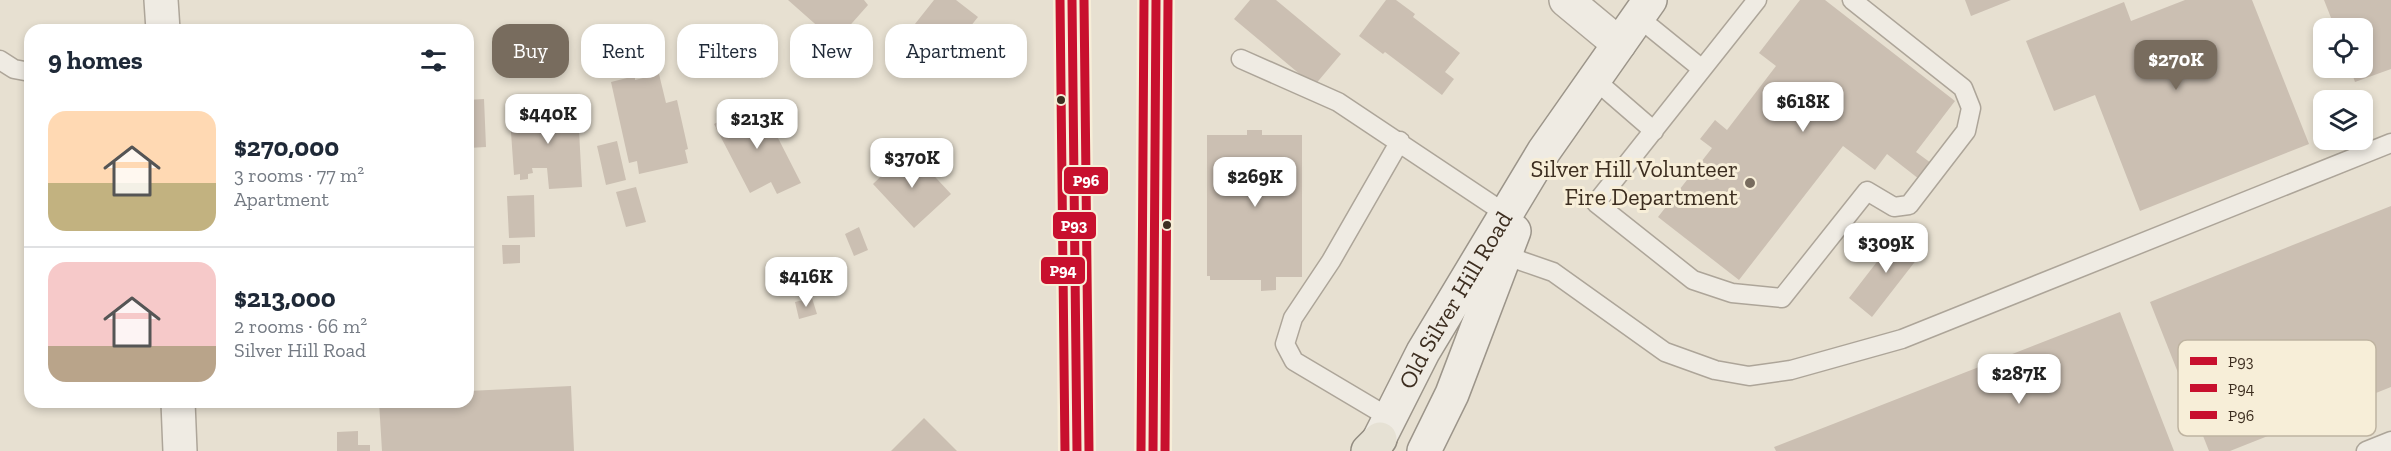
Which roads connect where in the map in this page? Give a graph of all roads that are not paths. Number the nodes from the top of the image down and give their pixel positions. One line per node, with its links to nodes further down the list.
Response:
1 (161, 0): 8 (street)
2 (1072, 0): 21 (main road)
3 (1156, 0): 25 (main road)
4 (1566, 0): 9 (street)
5 (1757, 0): 12 (lane)
6 (1852, 0): 15 (lane)
7 (1644, 8): 9 (street, Old Silver Hill Road); 12 (lane)
8 (163, 24)
9 (1619, 44): 14 (street, Old Silver Hill Road)
10 (1241, 59): 16 (lane)
11 (0, 60): 13 (lane)
12 (1702, 69): 15 (lane)
13 (24, 71)
14 (1594, 80): 15 (lane); 18 (street, Old Silver Hill Road)
15 (1654, 131)
16 (1400, 141): 19 (lane); 23 (lane)
17 (2391, 143): 20 (lane)
18 (1544, 151): 19 (street, Old Silver Hill Road); 20 (street, Old Silver Hill Road)
19 (1506, 214): 23 (street, Old Silver Hill Road)
20 (1504, 255): 29 (street, Old Silver Hill Road)
21 (1077, 398): 27 (main road); 28 (main road)
22 (178, 408): 26 (street)
23 (1378, 440)
24 (2391, 441): 30 (lane)
25 (1160, 444)
26 (180, 451)
27 (1054, 451)
28 (1077, 451)
29 (1424, 451)
30 (2366, 451)

